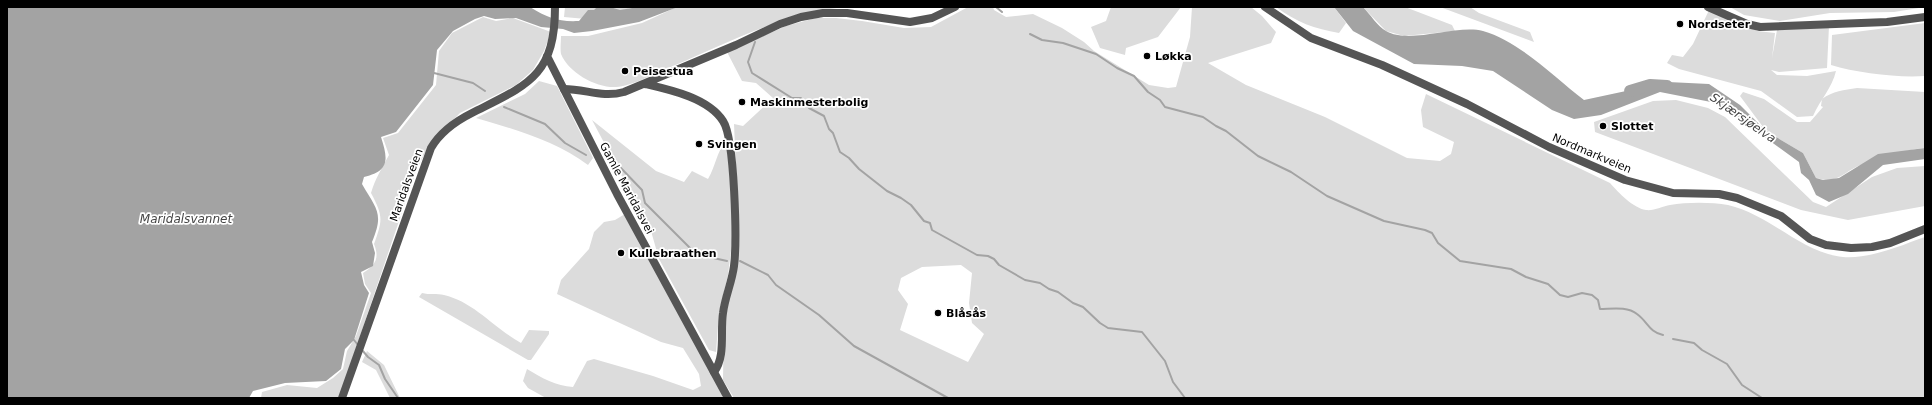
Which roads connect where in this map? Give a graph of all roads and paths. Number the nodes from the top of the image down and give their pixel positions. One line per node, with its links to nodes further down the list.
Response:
1 (955, 7): 7 (street)
2 (1265, 7): 9 (street, Nordmarkveien)
3 (1708, 7): 5 (street)
4 (554, 11): 6 (street, Maridalsveien)
5 (1925, 17)
6 (547, 56): 8 (street, Gamle Maridalsvei); 11 (street, Maridalsveien)
7 (645, 84): 8 (street); 10 (street)
8 (564, 89): 10 (street, Gamle Maridalsvei)
9 (1925, 229)
10 (714, 372): 12 (street, Gamle Maridalsvei)
11 (342, 398)
12 (728, 398)

